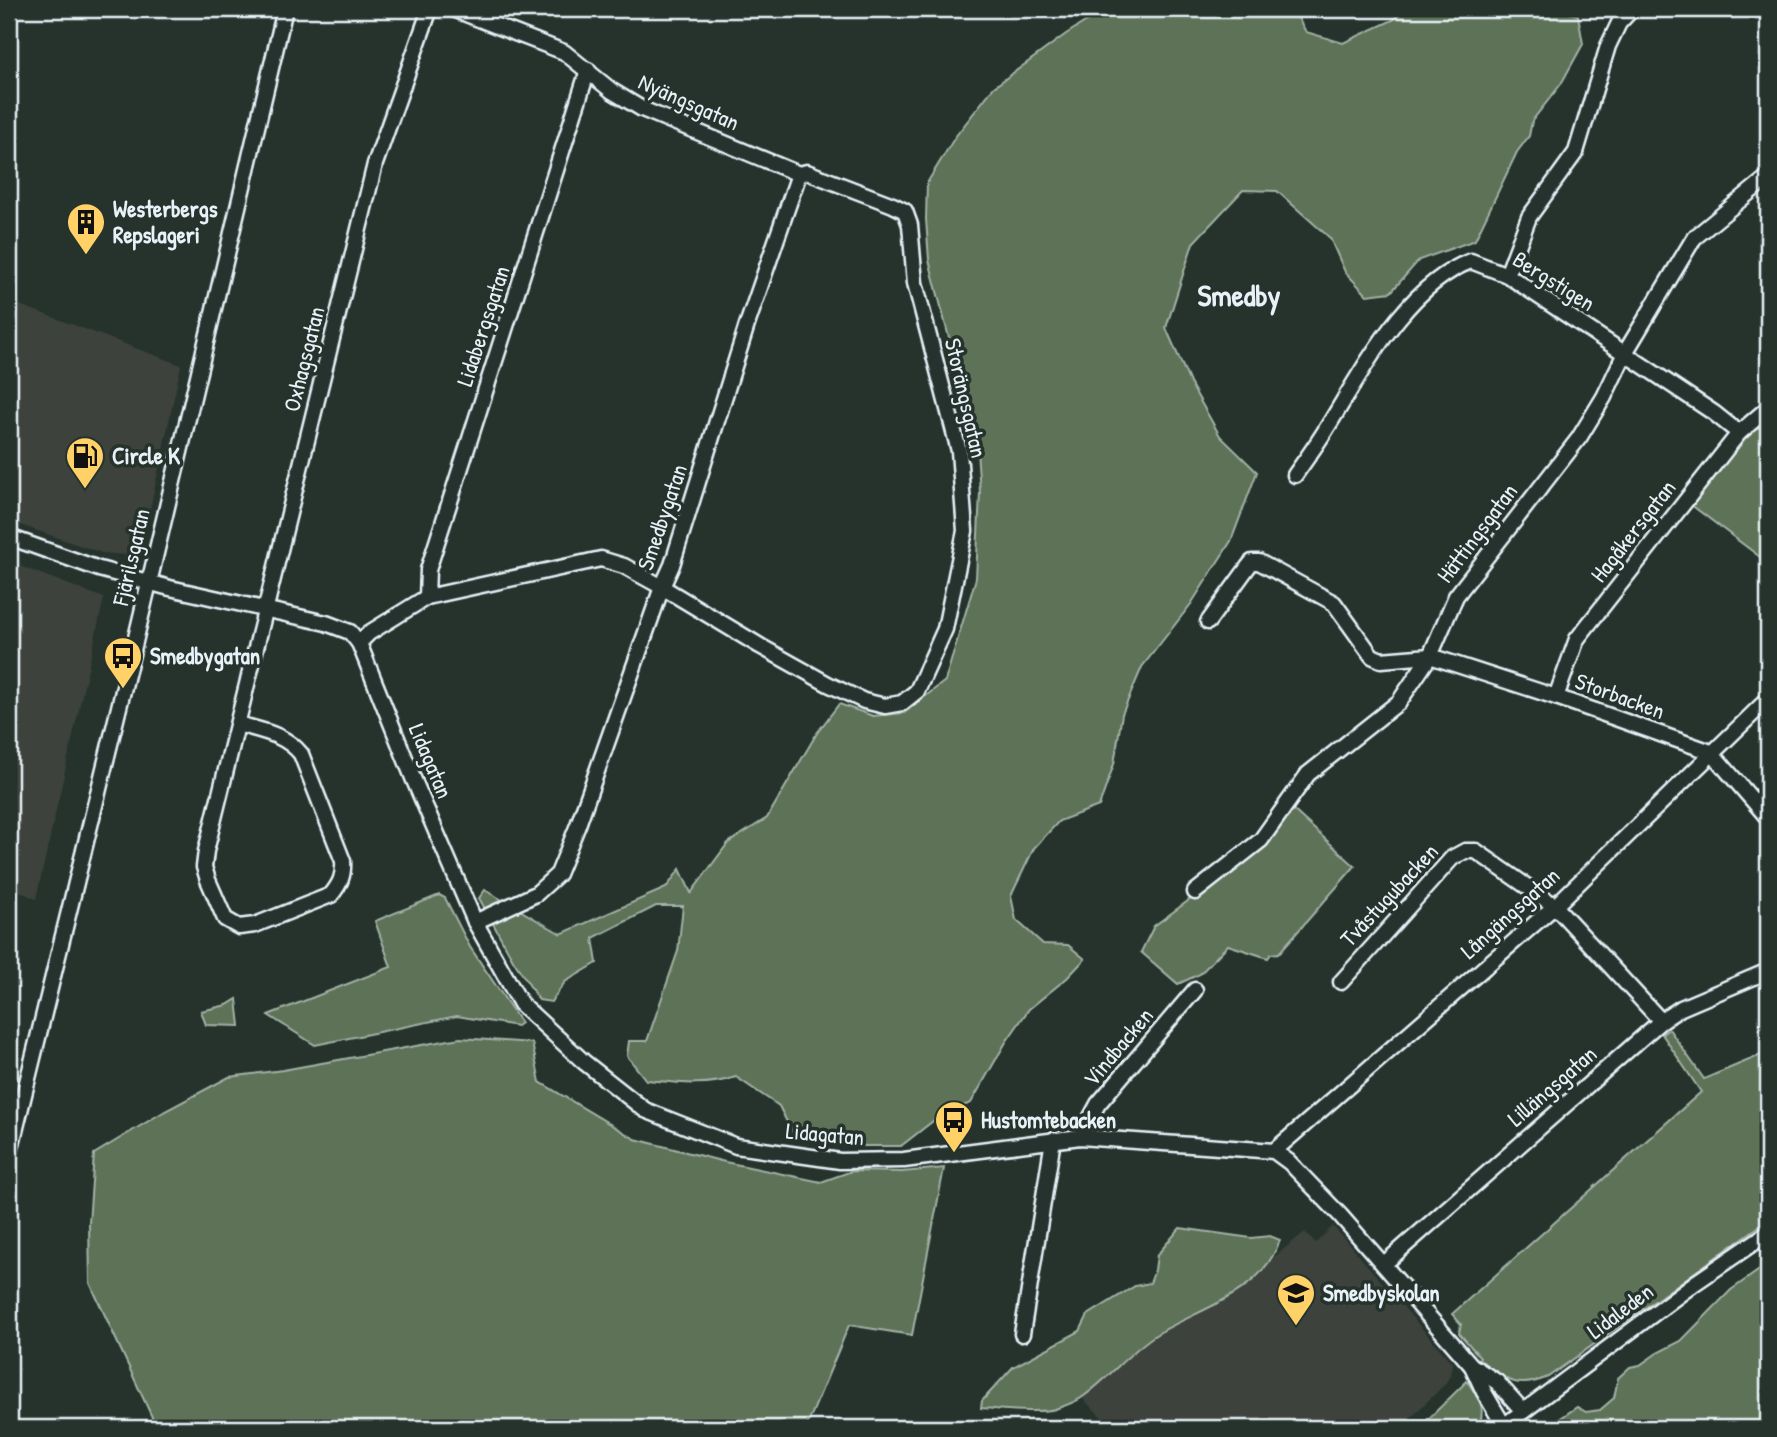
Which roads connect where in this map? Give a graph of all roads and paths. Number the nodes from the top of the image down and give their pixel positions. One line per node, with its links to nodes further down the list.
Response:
1 (285, 9): 14 (street, Fjärilsgatan)
2 (430, 9): 17 (street, Oxhagsgatan)
3 (453, 9): 5 (street, Nyängsgatan)
4 (1632, 9): 8 (street)
5 (588, 71): 6 (street, Nyängsgatan); 16 (street, Lidabergsgatan)
6 (799, 174): 15 (street, Smedbygatan); 15 (street, Storängsgatan)
7 (1768, 177): 9 (street, Hättingsgatan)
8 (1507, 275): 9 (street, Bergstigen); 12 (street, Bergstigen)
9 (1625, 354): 11 (street, Bergstigen); 20 (street, Hättingsgatan)
10 (1768, 408): 11 (street, Hagåkersgatan)
11 (1739, 433): 21 (street, Hagåkersgatan)
12 (1295, 475)
13 (9, 537): 14 (street)
14 (148, 582): 17 (street); 36 (street, Fjärilsgatan)
15 (662, 587): 16 (street, Smedbygatan); 28 (street)
16 (427, 597): 19 (street, Smedbygatan)
17 (267, 610): 19 (street); 23 (street, Oxhagsgatan)
18 (1208, 622): 20 (street)
19 (359, 643): 28 (street, Lidagatan)
20 (1430, 656): 21 (street, Storbacken); 26 (street, Hättingsgatan)
21 (1556, 697): 24 (street, Storbacken)
22 (1768, 699): 24 (street, Långängsgatan)
23 (238, 724): 23 (street, Oxhagsgatan)
24 (1711, 752): 25 (street, Storbacken); 27 (street, Långängsgatan)
25 (1768, 818)
26 (1195, 892)
27 (1555, 905): 30 (street, Tvåstugubacken); 32 (street, Tvåstugubacken); 35 (street, Långängsgatan)
28 (475, 922): 34 (street, Lidagatan)
29 (1768, 971): 32 (street, Lillängsgatan)
30 (1341, 982)
31 (1195, 990): 33 (street, Vindbacken)
32 (1661, 1021): 38 (street, Lillängsgatan)
33 (1080, 1137): 34 (street, Lidagatan); 35 (street, Lidagatan)
34 (1053, 1140): 39 (street)
35 (1273, 1151): 38 (street)
36 (9, 1156)
37 (1768, 1233): 41 (street, Lidaleden)
38 (1384, 1264): 40 (street)
39 (1022, 1334)
40 (1472, 1366): 41 (street); 42 (street)
41 (1523, 1411): 42 (street, Lidaleden)
42 (1502, 1427)

